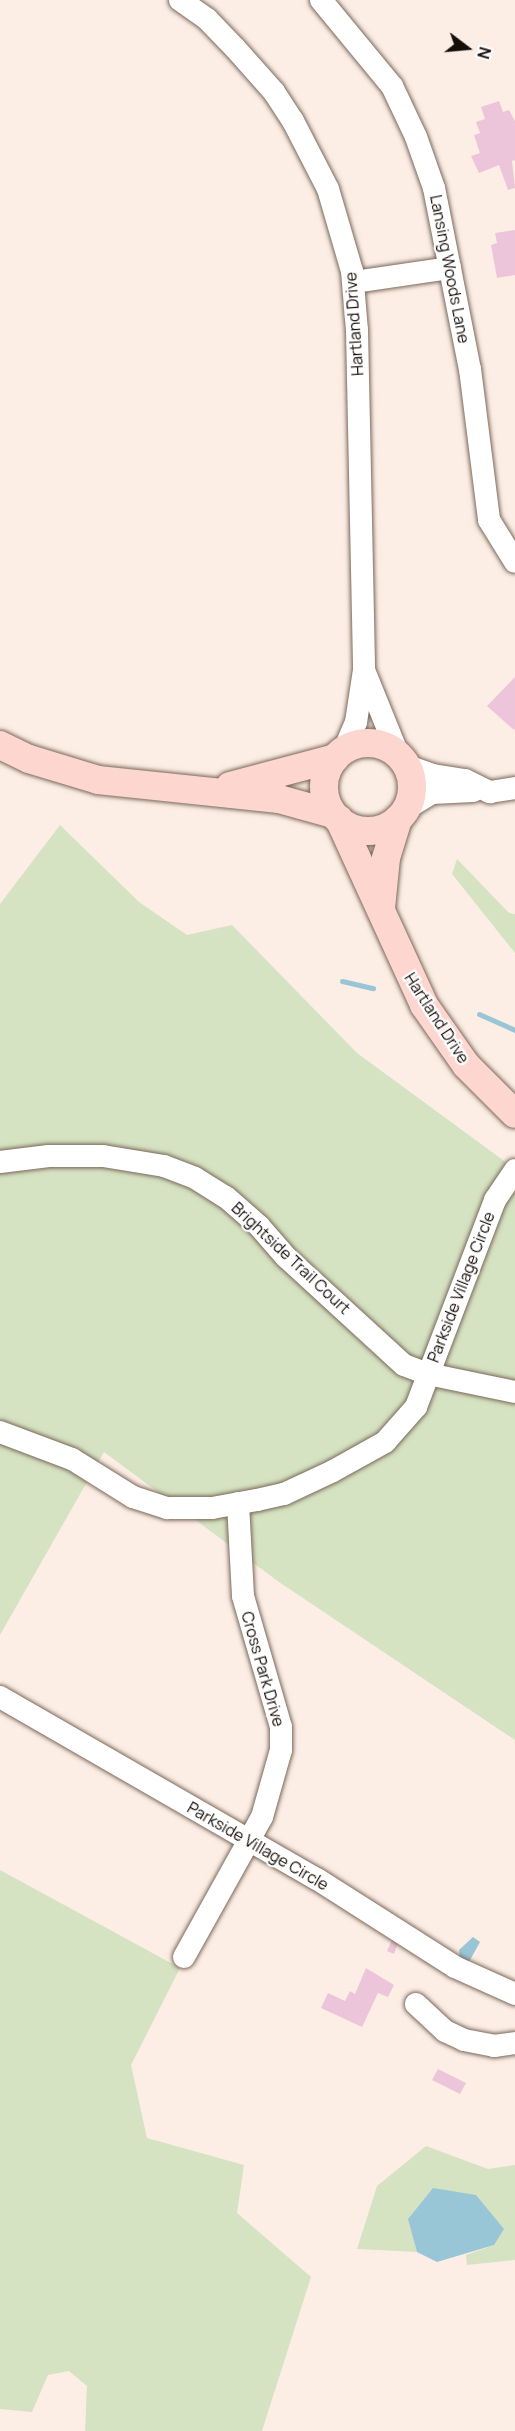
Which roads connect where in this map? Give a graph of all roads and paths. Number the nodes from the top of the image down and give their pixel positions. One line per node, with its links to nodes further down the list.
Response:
1 (180, 0): 4 (street, Hartland Drive)
2 (321, 0): 3 (street, Lansing Woods Lane)
3 (450, 268): 4 (street); 5 (street, Lansing Woods Lane)
4 (354, 282): 6 (street, Hartland Drive)
5 (515, 562)
6 (364, 670): 8 (street, Hartland Drive); 9 (street, Hartland Drive)
7 (0, 745): 12 (main road)
8 (339, 754): 9 (main road); 12 (main road); 14 (main road, Hartland Drive)
9 (402, 760): 11 (street); 13 (main road, Hartland Drive)
10 (515, 788): 11 (street)
11 (480, 789): 13 (street)
12 (217, 791): 14 (main road)
13 (402, 813): 14 (main road); 15 (main road, Hartland Drive)
14 (336, 817): 15 (main road, Hartland Drive)
15 (381, 908): 16 (main road, Hartland Drive)
16 (515, 1114)
17 (0, 1162): 19 (street, Brightside Trail Court)
18 (515, 1170): 19 (street, Parkside Village Circle)
19 (428, 1374): 20 (street, Parkside Village Circle); 22 (street, Parkside Village Circle)
20 (515, 1392)
21 (0, 1432): 22 (street, Parkside Village Circle)
22 (238, 1503): 24 (street, Cross Park Drive)
23 (0, 1697): 24 (street, Parkside Village Circle)
24 (249, 1840): 25 (street, Cross Park Drive); 26 (street, Parkside Village Circle)
25 (184, 1957)
26 (515, 1994)
27 (416, 2004): 28 (street)
28 (515, 2043)

